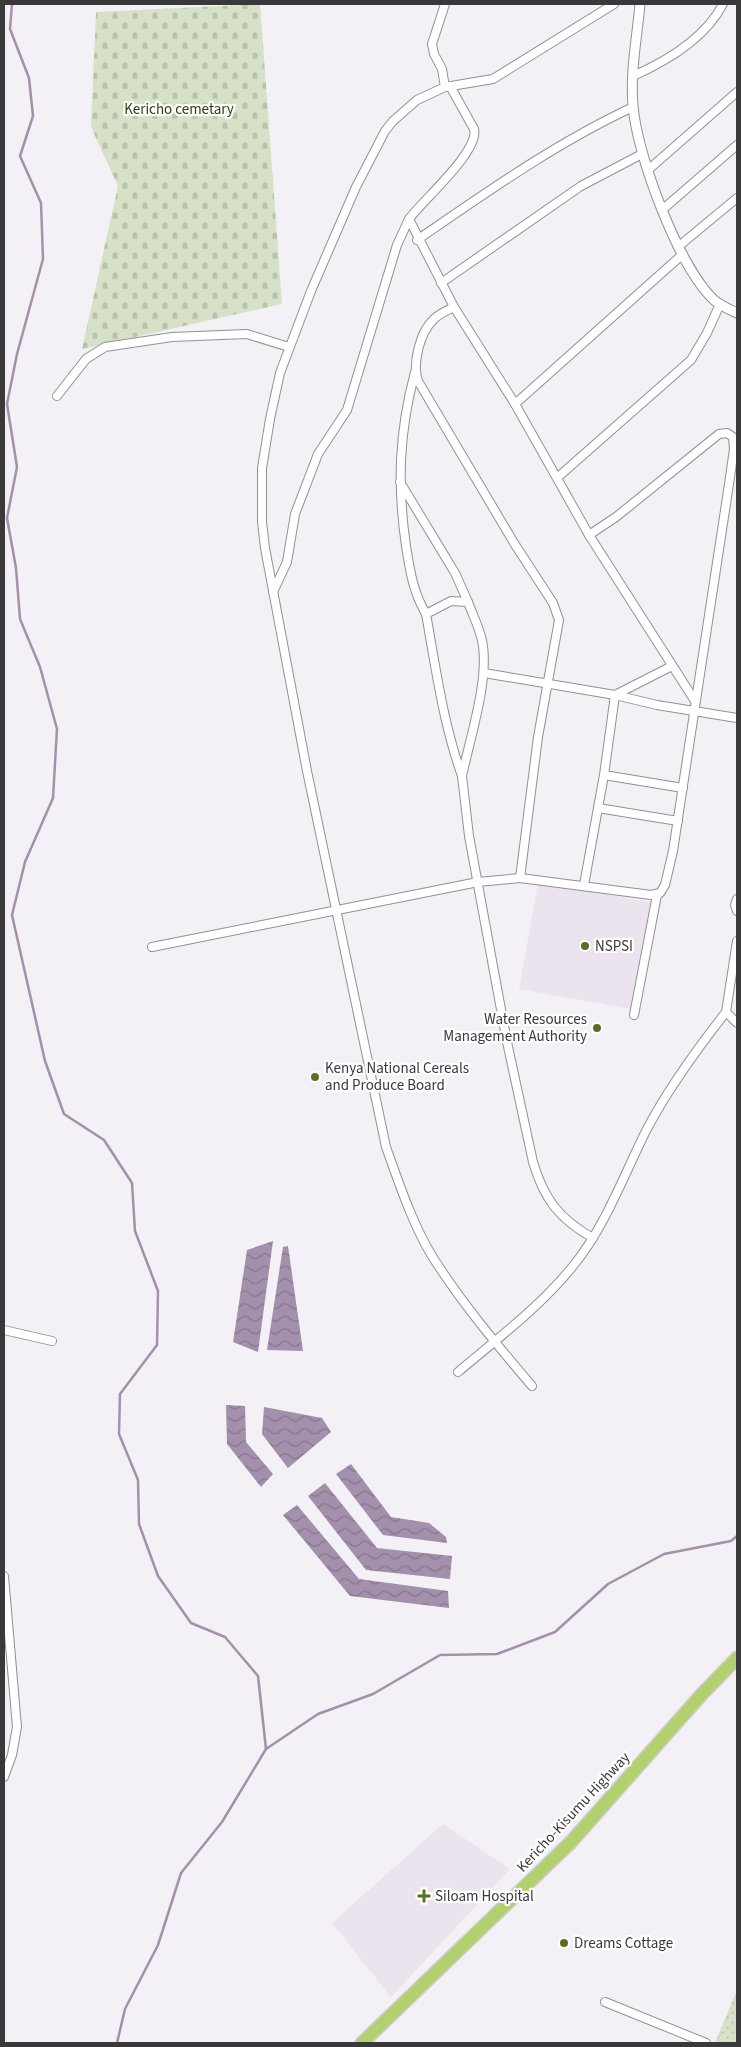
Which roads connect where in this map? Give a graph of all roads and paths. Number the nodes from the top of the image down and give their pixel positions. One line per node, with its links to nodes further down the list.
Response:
1 (445, 4): 6 (street)
2 (614, 4): 6 (street)
3 (640, 4): 5 (street)
4 (723, 4): 5 (street)
5 (633, 76): 8 (street)
6 (447, 86): 14 (street); 21 (street)
7 (737, 92): 11 (street)
8 (633, 107): 10 (street); 15 (street)
9 (737, 144): 13 (street)
10 (642, 154): 11 (street); 17 (street)
11 (648, 170): 13 (street)
12 (737, 198): 16 (street)
13 (662, 210): 16 (street)
14 (409, 220): 15 (street); 28 (street)
15 (417, 240): 17 (street)
16 (681, 250): 18 (street); 24 (street)
17 (441, 282): 19 (street)
18 (720, 304): 20 (street); 25 (street)
19 (454, 306): 22 (street); 24 (street)
20 (737, 313)
21 (289, 347): 23 (street); 28 (street)
22 (415, 372): 26 (street); 33 (street)
23 (57, 396)
24 (516, 404): 25 (street)
25 (558, 477): 27 (street)
26 (400, 481): 29 (street); 30 (street)
27 (589, 535): 31 (street); 35 (street)
28 (273, 592): 48 (street)
29 (468, 602): 30 (street); 32 (street)
30 (426, 614): 38 (street)
31 (672, 666): 34 (street); 35 (street)
32 (484, 673): 33 (street); 38 (street)
33 (548, 684): 34 (street); 43 (street)
34 (615, 695): 36 (street); 39 (street)
35 (695, 701): 36 (street)
36 (693, 711): 37 (street); 40 (street)
37 (737, 718)
38 (462, 776): 44 (street)
39 (604, 776): 40 (street); 41 (street)
40 (683, 788): 42 (street)
41 (598, 808): 42 (street); 45 (street)
42 (678, 821): 46 (street)
43 (520, 878): 44 (street); 45 (street)
44 (478, 882): 48 (street); 55 (street)
45 (584, 885): 46 (street)
46 (657, 895): 53 (street)
47 (737, 899): 49 (street)
48 (338, 910): 51 (street); 58 (street)
49 (737, 911)
50 (737, 941): 52 (street)
51 (152, 947)
52 (726, 1012): 54 (street); 55 (street)
53 (634, 1015)
54 (737, 1023)
55 (593, 1238): 58 (street)
56 (4, 1330): 57 (street)
57 (52, 1341)
58 (494, 1342): 59 (street); 60 (street)
59 (458, 1372)
60 (532, 1386)
61 (4, 1576): 63 (street)
62 (737, 1658): 65 (highway, Kericho-Kisumu Highway)
63 (4, 1778)
64 (605, 2002): 66 (street)
65 (362, 2043)
66 (706, 2043)

